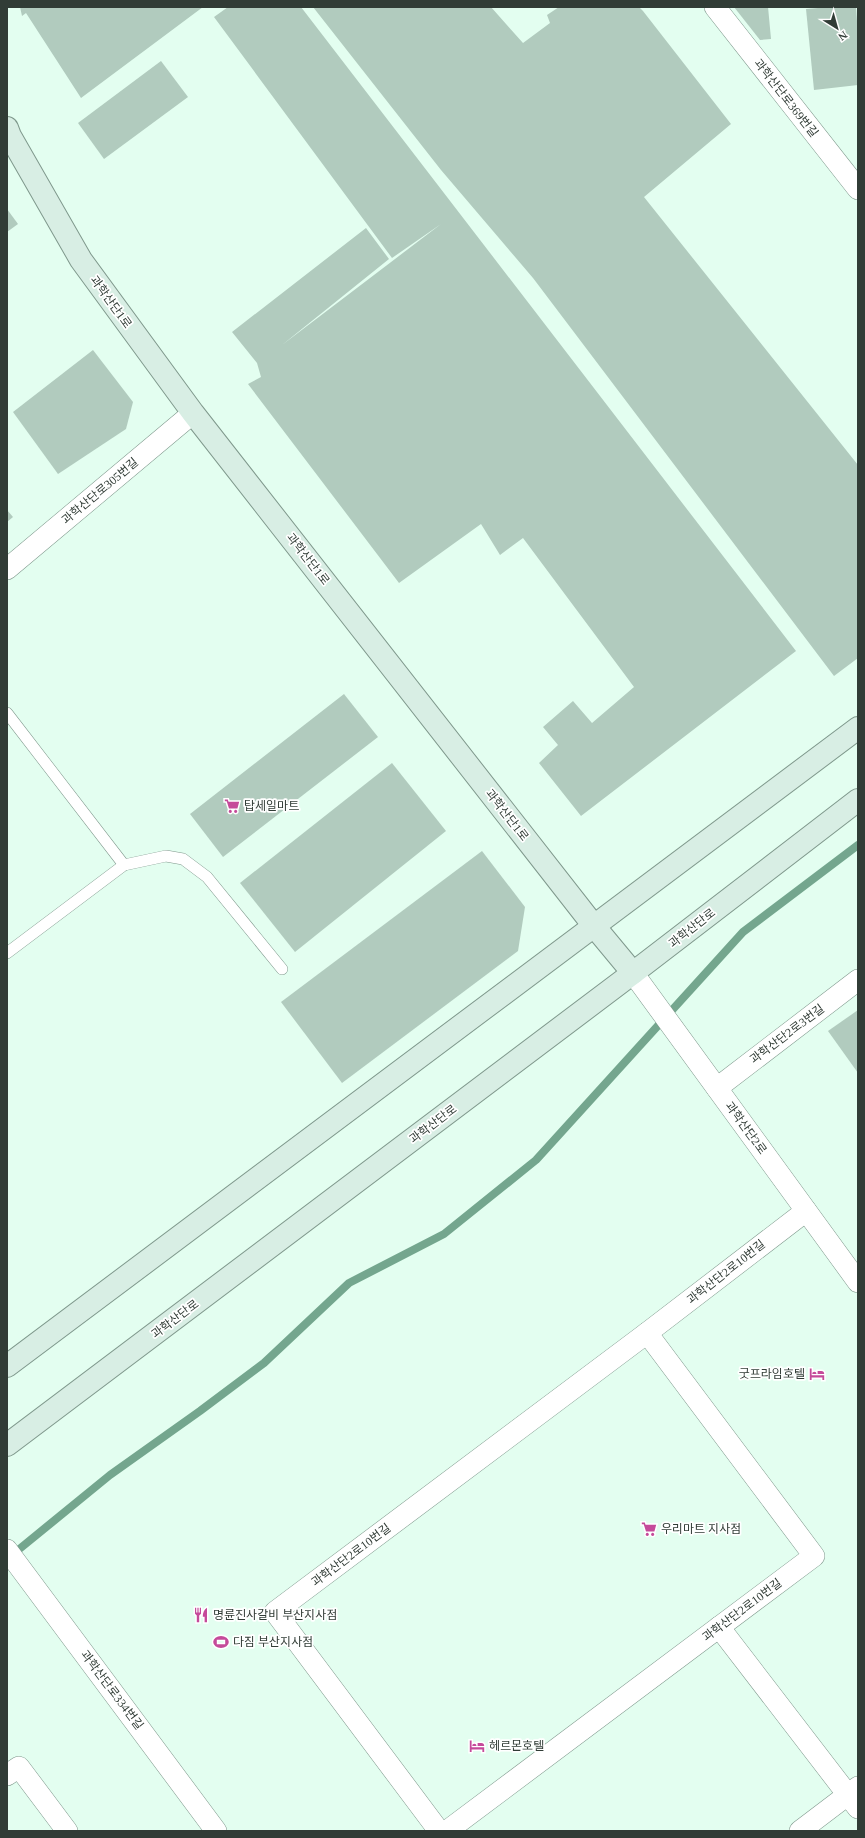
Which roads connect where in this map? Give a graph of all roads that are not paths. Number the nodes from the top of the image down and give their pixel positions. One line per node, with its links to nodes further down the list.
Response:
1 (715, 7): 3 (street, 과학산단로369번길)
2 (7, 128): 4 (main road, 과학산단1로)
3 (858, 189)
4 (193, 413): 5 (street, 과학산단로305번길); 10 (main road, 과학산단1로)
5 (7, 569)
6 (7, 713): 9 (lane)
7 (858, 728): 10 (main road)
8 (858, 800): 13 (main road, 과학산단로)
9 (124, 865): 11 (lane); 12 (lane)
10 (594, 926): 13 (main road, 과학산단1로); 19 (main road)
11 (7, 953)
12 (282, 969)
13 (633, 973): 15 (street, 과학산단2로); 20 (main road, 과학산단로)
14 (858, 980): 15 (street, 과학산단2로3번길)
15 (717, 1088): 16 (street, 과학산단2로)
16 (806, 1211): 17 (street, 과학산단2로); 18 (street, 과학산단2로10번길)
17 (858, 1282)
18 (647, 1333): 22 (street, 과학산단2로10번길); 27 (street, 과학산단2로10번길)
19 (7, 1366)
20 (7, 1445)
21 (7, 1550): 26 (street, 과학산단로334번길)
22 (719, 1627): 24 (street); 28 (street, 과학산단2로10번길)
23 (7, 1775): 25 (street)
24 (855, 1797): 29 (street)
25 (67, 1831)
26 (216, 1831)
27 (439, 1831)
28 (447, 1831)
29 (800, 1831)

